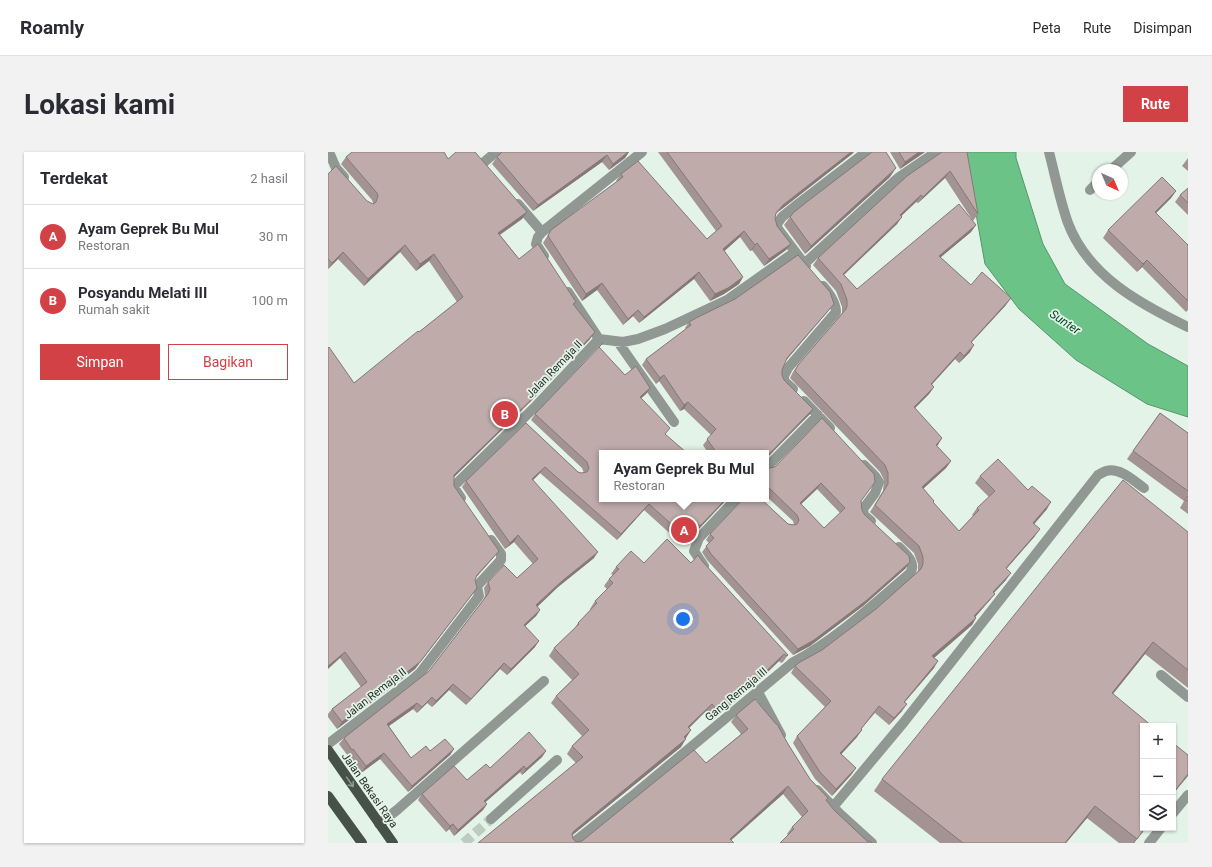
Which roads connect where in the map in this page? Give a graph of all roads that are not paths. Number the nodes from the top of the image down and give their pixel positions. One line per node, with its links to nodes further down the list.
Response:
1 (329, 152): 10 (street)
2 (496, 152): 8 (street)
3 (642, 152): 12 (street)
4 (866, 152): 13 (street)
5 (936, 152): 15 (street)
6 (1049, 152): 17 (street)
7 (1131, 152): 9 (street)
8 (483, 163)
9 (1118, 164)
10 (352, 186)
11 (512, 198): 12 (street)
12 (542, 232): 14 (street)
13 (795, 252): 15 (street); 19 (street)
14 (548, 262)
15 (804, 264): 20 (street)
16 (564, 286): 18 (street, Jalan Remaja II)
17 (1188, 327)
18 (599, 339): 19 (street); 27 (street, Jalan Remaja II)
19 (618, 342): 21 (street)
20 (818, 415): 22 (street); 24 (street)
21 (674, 422)
22 (839, 437)
23 (860, 459): 28 (street)
24 (769, 465)
25 (1144, 488): 43 (street)
26 (733, 502): 31 (street)
27 (469, 509)
28 (880, 530)
29 (487, 535): 37 (street, Jalan Remaja II)
30 (891, 540): 34 (street, Gang Remaja III)
31 (712, 575)
32 (1161, 675): 35 (street)
33 (544, 681): 46 (street)
34 (758, 692): 36 (street); 50 (street, Gang Remaja III)
35 (1188, 697)
36 (785, 742)
37 (328, 744)
38 (328, 750): 46 (main road, Jalan Bekasi Raya, one-way to 46)
39 (557, 760): 45 (street)
40 (810, 783): 43 (street)
41 (1188, 795): 44 (street)
42 (329, 799): 48 (main road)
43 (833, 807): 51 (street)
44 (1176, 810)
45 (491, 819)
46 (379, 824): 49 (main road, Jalan Bekasi Raya)
47 (1159, 831): 52 (street)
48 (362, 843)
49 (393, 843)
50 (573, 843)
51 (872, 843)
52 (1149, 843)

